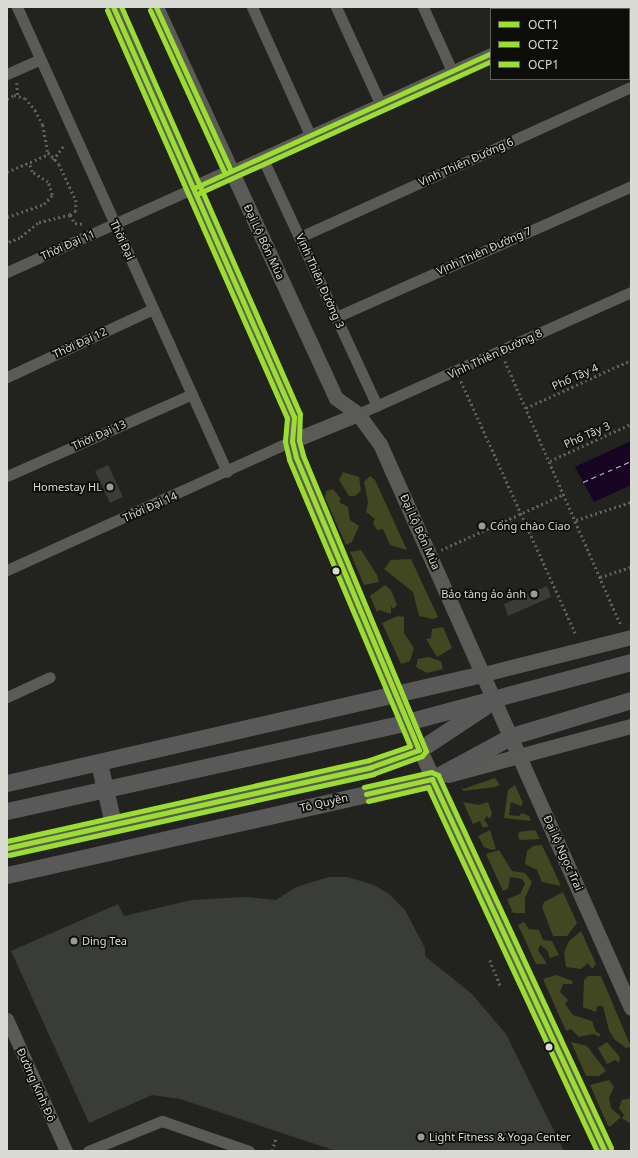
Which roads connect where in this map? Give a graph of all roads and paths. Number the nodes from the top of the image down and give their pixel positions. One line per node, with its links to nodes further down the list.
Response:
1 (16, 7): 8 (street, Thời Đại)
2 (113, 7): 25 (main road)
3 (156, 7): 22 (main road, Đại Lộ Bốn Mùa)
4 (252, 7): 16 (street)
5 (336, 7): 15 (street)
6 (423, 7): 9 (street)
7 (490, 53): 9 (street)
8 (40, 59): 10 (street); 29 (street, Thời Đại)
9 (452, 71): 15 (street)
10 (7, 74)
11 (17, 81): 13 (path)
12 (631, 87): 30 (street, Vịnh Thiên Đường 6)
13 (18, 96): 14 (path); 18 (path)
14 (7, 99)
15 (380, 103): 16 (street)
16 (310, 135): 19 (street)
17 (65, 144): 20 (path)
18 (49, 154): 20 (path); 21 (path)
19 (262, 157): 22 (street); 30 (street, Vịnh Thiên Đường 3)
20 (53, 160): 26 (path)
21 (29, 163): 23 (path); 27 (path)
22 (231, 171): 25 (main road); 43 (main road, Đại Lộ Bốn Mùa)
23 (7, 172)
24 (631, 186): 35 (street, Vịnh Thiên Đường 7)
25 (194, 188): 29 (street, Thời Đại 11); 45 (main road)
26 (70, 215): 28 (path); 31 (path)
27 (7, 217)
28 (86, 224)
29 (115, 224): 32 (street, Thời Đại 11); 34 (street, Thời Đại)
30 (300, 236): 35 (street, Vịnh Thiên Đường 3)
31 (7, 243)
32 (7, 272)
33 (631, 292): 36 (street, Vịnh Thiên Đường 8)
34 (153, 309): 39 (street, Thời Đại 12); 40 (street, Thời Đại)
35 (336, 317): 41 (street, Vịnh Thiên Đường 3)
36 (501, 351): 38 (street, Vịnh Thiên Đường 8); 42 (path)
37 (631, 360): 42 (path, Phố Tây 4)
38 (457, 372): 41 (street, Vịnh Thiên Đường 8); 51 (path)
39 (7, 377)
40 (192, 394): 47 (street, Thời Đại); 48 (street, Thời Đại 13)
41 (376, 406): 43 (street, Vịnh Thiên Đường 8)
42 (526, 408): 46 (path)
43 (358, 414): 45 (main road); 53 (main road, Đại Lộ Bốn Mùa)
44 (631, 424): 46 (path, Phố Tây 3)
45 (292, 441): 47 (street, Thời Đại 14); 62 (main road)
46 (550, 461): 49 (path)
47 (227, 472): 55 (street, Thời Đại 14)
48 (7, 476)
49 (564, 494): 51 (path); 52 (path)
50 (631, 502): 52 (path)
51 (519, 514): 53 (path); 57 (path)
52 (576, 520): 56 (path)
53 (430, 555): 60 (main road, Đại Lộ Bốn Mùa)
54 (631, 567): 56 (path)
55 (7, 570)
56 (600, 577): 58 (path)
57 (576, 635)
58 (629, 637): 60 (main road)
59 (631, 662): 64 (main road)
60 (484, 674): 62 (main road); 64 (main road, Đại Lộ Bốn Mùa)
61 (50, 677): 63 (street)
62 (394, 693): 66 (main road); 71 (main road)
63 (7, 697)
64 (495, 700): 66 (main road); 68 (main road, Đại lộ Ngọc Trai); 69 (main road)
65 (631, 700): 68 (main road, Tô Quyền)
66 (407, 722): 69 (main road); 74 (main road)
67 (631, 726): 70 (main road)
68 (512, 736): 70 (main road, Đại lộ Ngọc Trai); 72 (main road, Tô Quyền)
69 (419, 750): 72 (main road); 76 (main road)
70 (520, 756): 72 (main road); 81 (main road, Đại lộ Ngọc Trai)
71 (99, 763): 73 (main road); 74 (main road)
72 (432, 779): 78 (main road, Tô Quyền); 89 (main road)
73 (7, 783)
74 (105, 790): 75 (main road); 76 (main road)
75 (7, 811)
76 (113, 823): 77 (main road)
77 (7, 848)
78 (7, 875)
79 (490, 960): 80 (path)
80 (501, 987)
81 (631, 1008)
82 (7, 1019): 83 (street, Đường Kinh Đô)
83 (10, 1037): 85 (street, Đường Kinh Đô)
84 (276, 1138): 88 (path)
85 (66, 1151)
86 (88, 1151): 87 (street)
87 (249, 1151)
88 (272, 1151)
89 (605, 1151)

